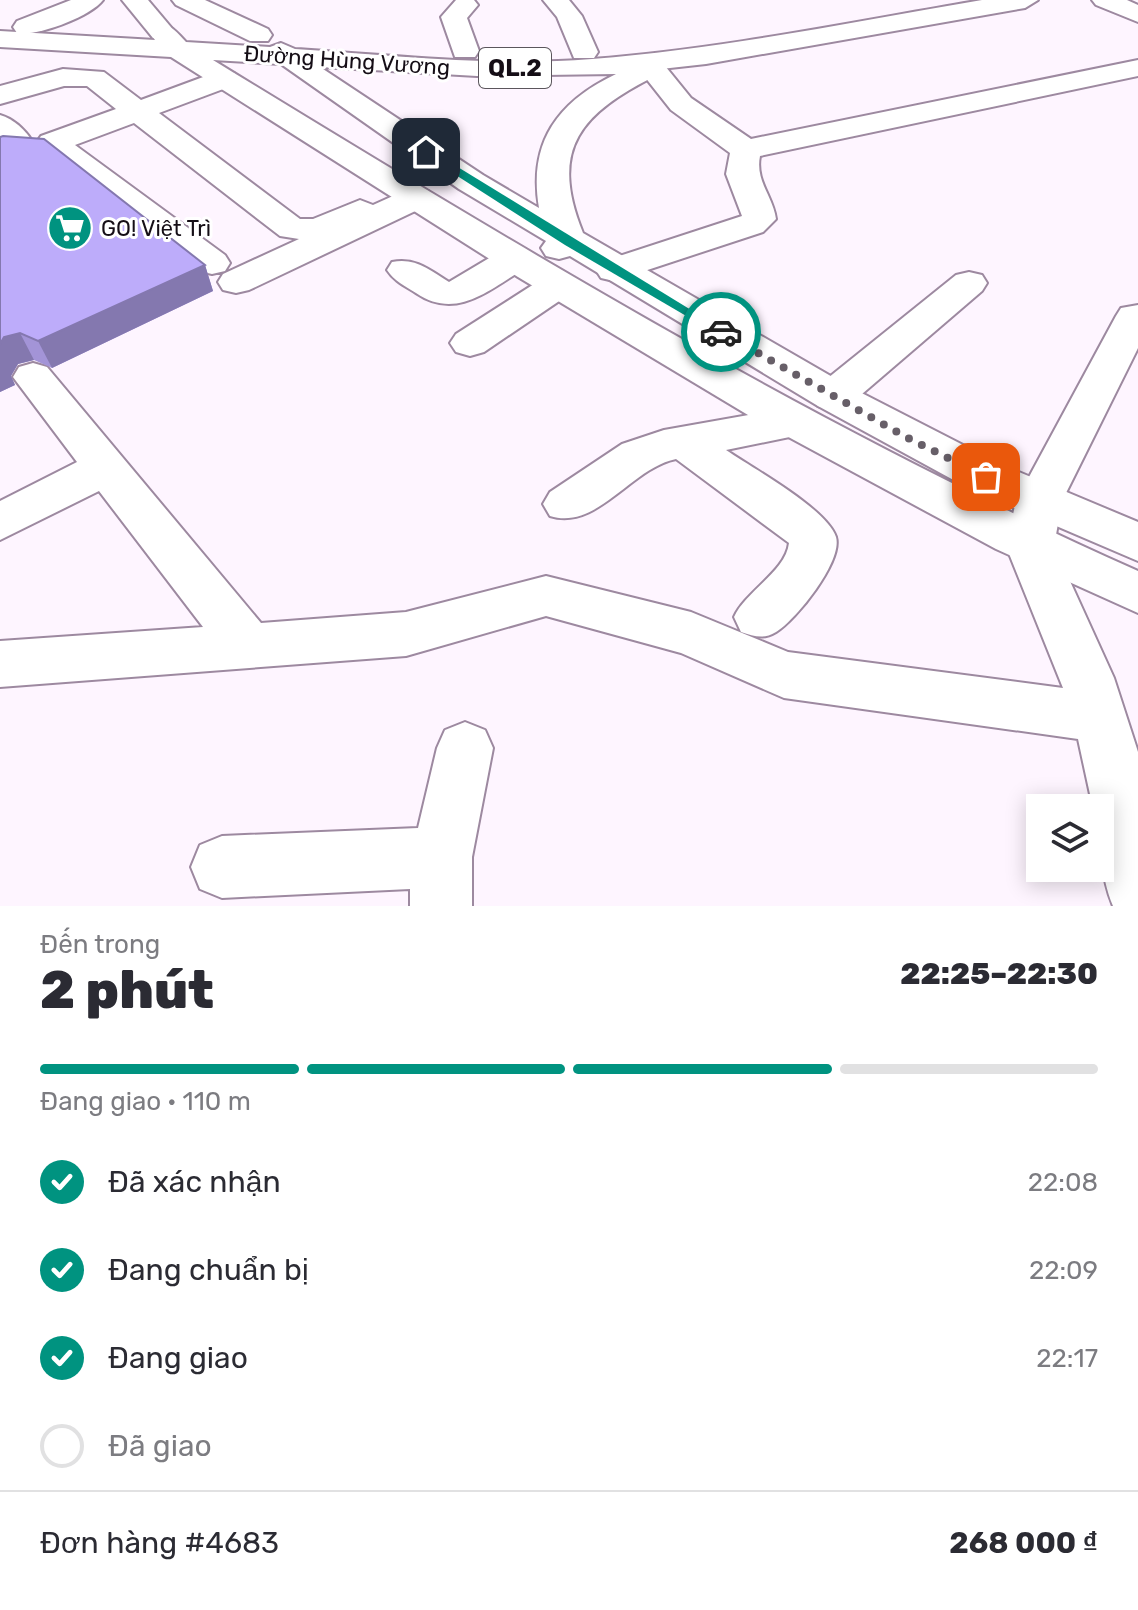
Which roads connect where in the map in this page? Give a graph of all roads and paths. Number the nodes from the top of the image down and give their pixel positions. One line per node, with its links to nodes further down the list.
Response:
1 (90, 0): 10 (main road)
2 (135, 0): 12 (main road)
3 (185, 0): 13 (main road)
4 (556, 0): 16 (main road)
5 (950, 0): 17 (main road, Đường Hùng Vương / QL.2)
6 (1025, 0): 17 (main road, Đường Hùng Vương / QL.2)
7 (1105, 0): 9 (main road)
8 (465, 5): 15 (main road)
9 (1138, 14)
10 (13, 26): 12 (main road, Đường Hùng Vương / QL.2)
11 (0, 39): 14 (main road, Đường Hùng Vương / QL.2)
12 (170, 42): 13 (main road, Đường Hùng Vương / QL.2); 14 (main road, Đường Hùng Vương / QL.2); 19 (main road)
13 (272, 44): 15 (main road, Đường Hùng Vương / QL.2); 17 (main road, Đường Hùng Vương / QL.2); 30 (main road)
14 (86, 45): 20 (main road)
15 (465, 51): 16 (main road, Đường Hùng Vương / QL.2)
16 (584, 52): 17 (main road, Đường Hùng Vương / QL.2)
17 (657, 59): 27 (main road); 30 (main road)
18 (1138, 68): 27 (main road)
19 (224, 79): 23 (main road); 28 (main road)
20 (0, 80)
21 (35, 84): 22 (main road); 23 (main road); 24 (main road)
22 (0, 95)
23 (139, 110): 24 (main road); 29 (main road)
24 (88, 129): 26 (main road)
25 (6, 138): 26 (main road)
26 (52, 143): 28 (main road)
27 (746, 150): 33 (main road)
28 (416, 198): 31 (main road)
29 (360, 210)
30 (569, 243): 31 (main road); 33 (main road)
31 (520, 262): 32 (main road); 35 (main road)
32 (405, 270)
33 (614, 270): 39 (main road)
34 (969, 283): 39 (main road)
35 (558, 285): 37 (main road); 40 (main road)
36 (1135, 316): 45 (main road)
37 (470, 343)
38 (33, 377): 42 (main road)
39 (833, 396): 45 (main road)
40 (794, 422): 41 (main road); 45 (main road)
41 (683, 442): 43 (main road); 48 (main road)
42 (108, 466): 44 (main road); 49 (main road)
43 (566, 504)
44 (0, 522)
45 (1034, 524): 46 (main road); 47 (main road); 51 (main road)
46 (1138, 542)
47 (1138, 593)
48 (759, 617)
49 (248, 645): 50 (main road); 51 (main road)
50 (0, 664)
51 (1099, 717): 53 (main road)
52 (465, 748): 55 (main road)
53 (1130, 804): 56 (main road)
54 (222, 867): 55 (main road)
55 (441, 882)
56 (1138, 892)

